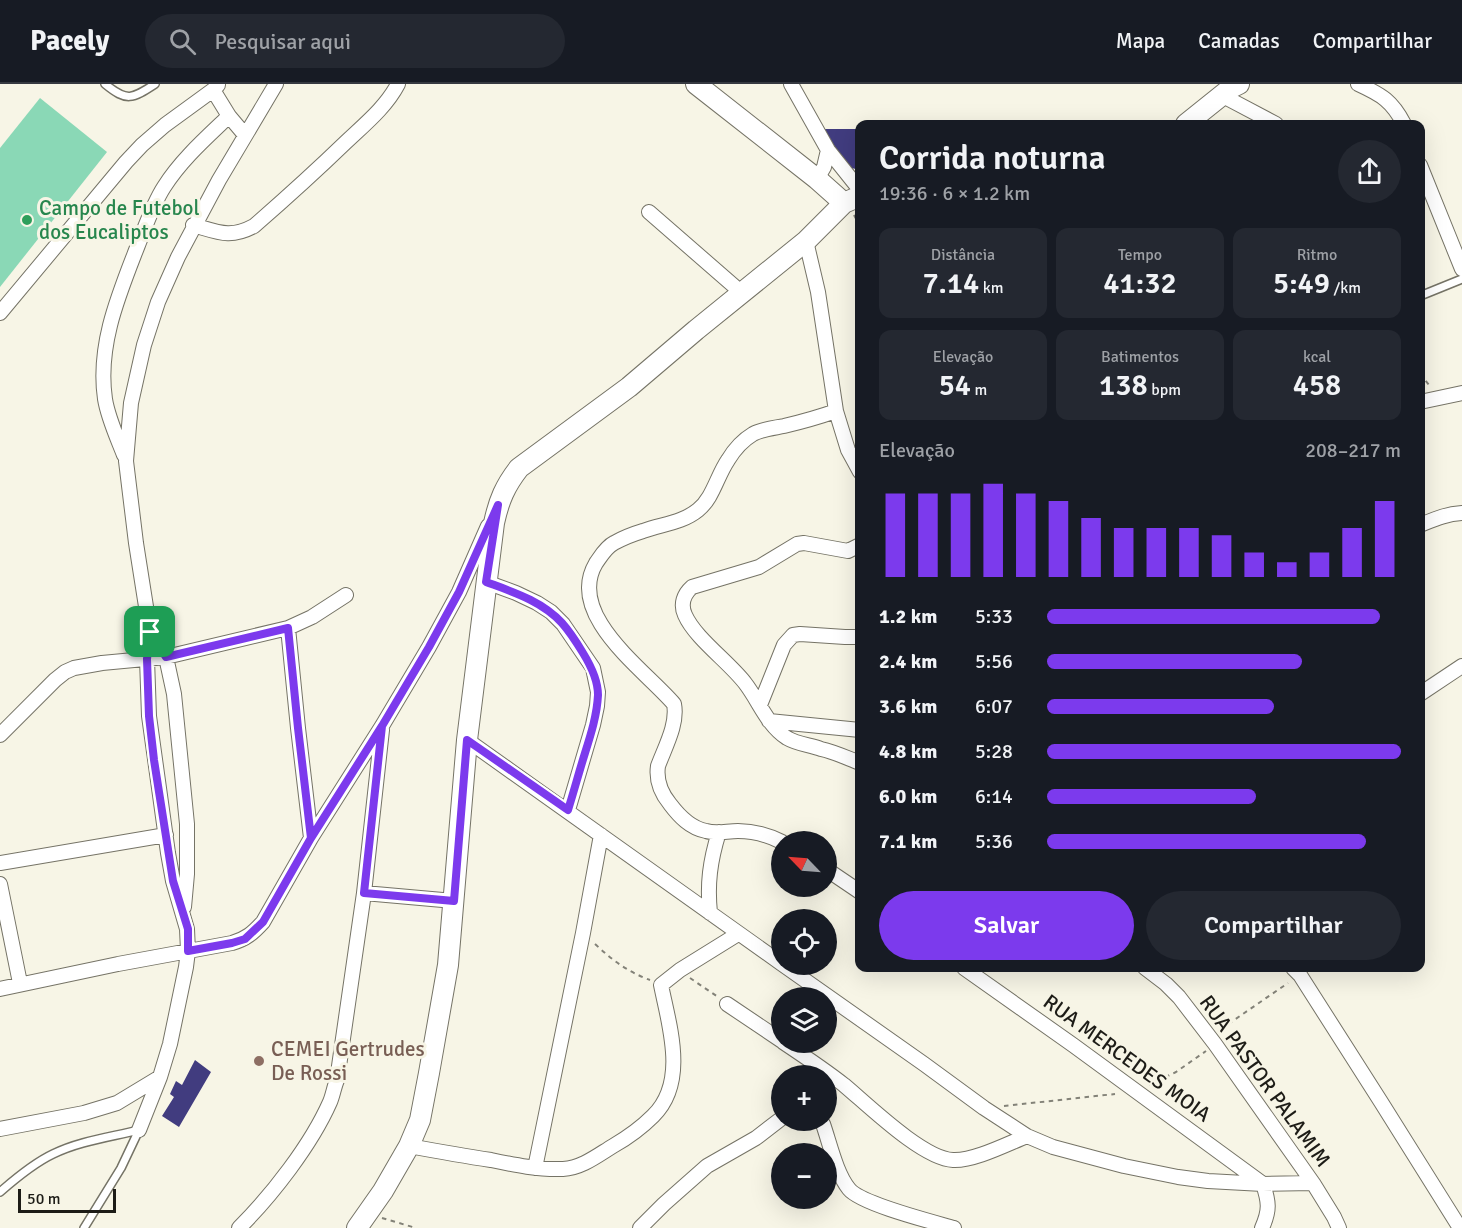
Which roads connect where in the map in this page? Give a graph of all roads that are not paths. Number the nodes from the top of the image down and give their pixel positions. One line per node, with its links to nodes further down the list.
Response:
1 (105, 84): 2 (lane)
2 (155, 84)
3 (276, 84): 15 (street)
4 (398, 84): 22 (street)
5 (696, 84): 18 (main road)
6 (791, 84): 16 (street)
7 (1239, 84): 10 (main road)
8 (1358, 84): 14 (street)
9 (216, 87): 11 (street); 28 (street)
10 (1222, 96): 12 (main road); 13 (street)
11 (229, 116): 15 (street); 32 (street)
12 (1191, 120)
13 (1268, 120)
14 (1402, 120)
15 (245, 135): 22 (street)
16 (828, 150): 18 (street); 19 (street)
17 (1425, 177): 24 (street)
18 (816, 179): 20 (main road)
19 (855, 184)
20 (852, 200): 23 (main road)
21 (649, 212): 26 (street)
22 (194, 225): 32 (street)
23 (806, 241): 26 (main road); 31 (street)
24 (1462, 269)
25 (1462, 279): 27 (lane)
26 (742, 293): 34 (main road)
27 (1425, 294)
28 (0, 313)
29 (1462, 393): 30 (street)
30 (1425, 401)
31 (836, 411): 33 (street); 55 (street)
32 (126, 461): 41 (street)
33 (855, 463)
34 (498, 505): 38 (main road); 49 (street)
35 (1462, 513): 36 (street)
36 (1425, 523)
37 (855, 548): 47 (street)
38 (486, 582): 52 (main road); 54 (street)
39 (346, 595): 40 (street)
40 (288, 628): 43 (street); 59 (street)
41 (150, 632): 43 (street); 44 (street)
42 (855, 637): 47 (street)
43 (166, 657): 44 (street); 67 (street)
44 (147, 659): 51 (street); 56 (street)
45 (1462, 666): 46 (street)
46 (1425, 691)
47 (760, 705): 48 (street)
48 (770, 721): 50 (street); 53 (street)
49 (382, 726): 59 (street); 64 (street)
50 (855, 730)
51 (0, 735)
52 (467, 740): 54 (street); 65 (main road)
53 (855, 761)
54 (568, 810): 57 (street)
55 (719, 832): 58 (street); 66 (street)
56 (166, 835): 60 (street); 67 (street)
57 (601, 835): 66 (street); 89 (street)
58 (771, 836)
59 (311, 838): 69 (street)
60 (0, 863)
61 (837, 876): 63 (street)
62 (0, 884): 75 (street)
63 (855, 889)
64 (364, 893): 65 (street); 96 (street)
65 (454, 901): 88 (main road)
66 (710, 914): 68 (street)
67 (183, 918): 69 (street)
68 (738, 933): 70 (street); 89 (street)
69 (188, 951): 75 (street); 81 (street)
70 (771, 956)
71 (970, 972): 90 (street, RUA MERCEDES MOIA)
72 (1150, 972): 91 (street, RUA PASTOR PALAMIM)
73 (1297, 972): 102 (street)
74 (798, 975): 87 (street)
75 (20, 984): 76 (street)
76 (0, 988)
77 (727, 1004): 78 (street)
78 (771, 1034)
79 (795, 1053): 80 (street)
80 (810, 1065)
81 (160, 1077): 84 (street); 85 (street)
82 (837, 1082): 87 (street)
83 (771, 1126): 97 (street)
84 (0, 1129)
85 (139, 1130): 92 (lane); 95 (lane)
86 (825, 1131): 93 (street)
87 (1027, 1136): 90 (street)
88 (409, 1146): 89 (street); 94 (main road)
89 (535, 1168)
90 (1263, 1184): 91 (street); 100 (street)
91 (1313, 1184): 101 (street, RUA PASTOR PALAMIM)
92 (0, 1192)
93 (904, 1214): 98 (street); 99 (street)
94 (362, 1221)
95 (84, 1228)
96 (239, 1228)
97 (640, 1228)
98 (916, 1228)
99 (954, 1228)
100 (1262, 1228)
101 (1339, 1228)
102 (1460, 1228)

